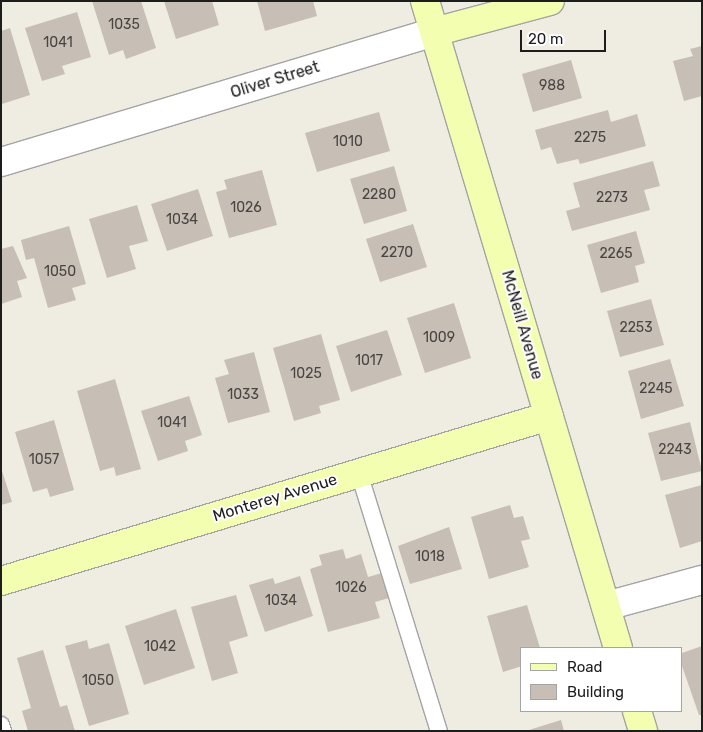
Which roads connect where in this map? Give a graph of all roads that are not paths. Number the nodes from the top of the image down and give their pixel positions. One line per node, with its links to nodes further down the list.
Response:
1 (425, 1): 3 (street, McNeill Avenue)
2 (550, 1): 3 (street, Oliver Street)
3 (434, 32): 4 (street, Oliver Street); 5 (street, McNeill Avenue)
4 (1, 162)
5 (549, 416): 6 (street, Monterey Avenue); 9 (street, McNeill Avenue)
6 (360, 473): 8 (street, Monterey Avenue); 14 (lane)
7 (702, 580): 9 (street)
8 (1, 581)
9 (606, 606): 10 (street, McNeill Avenue)
10 (618, 647)
11 (637, 712): 15 (street)
12 (1, 725): 13 (lane)
13 (3, 731)
14 (439, 731)
15 (644, 731)

